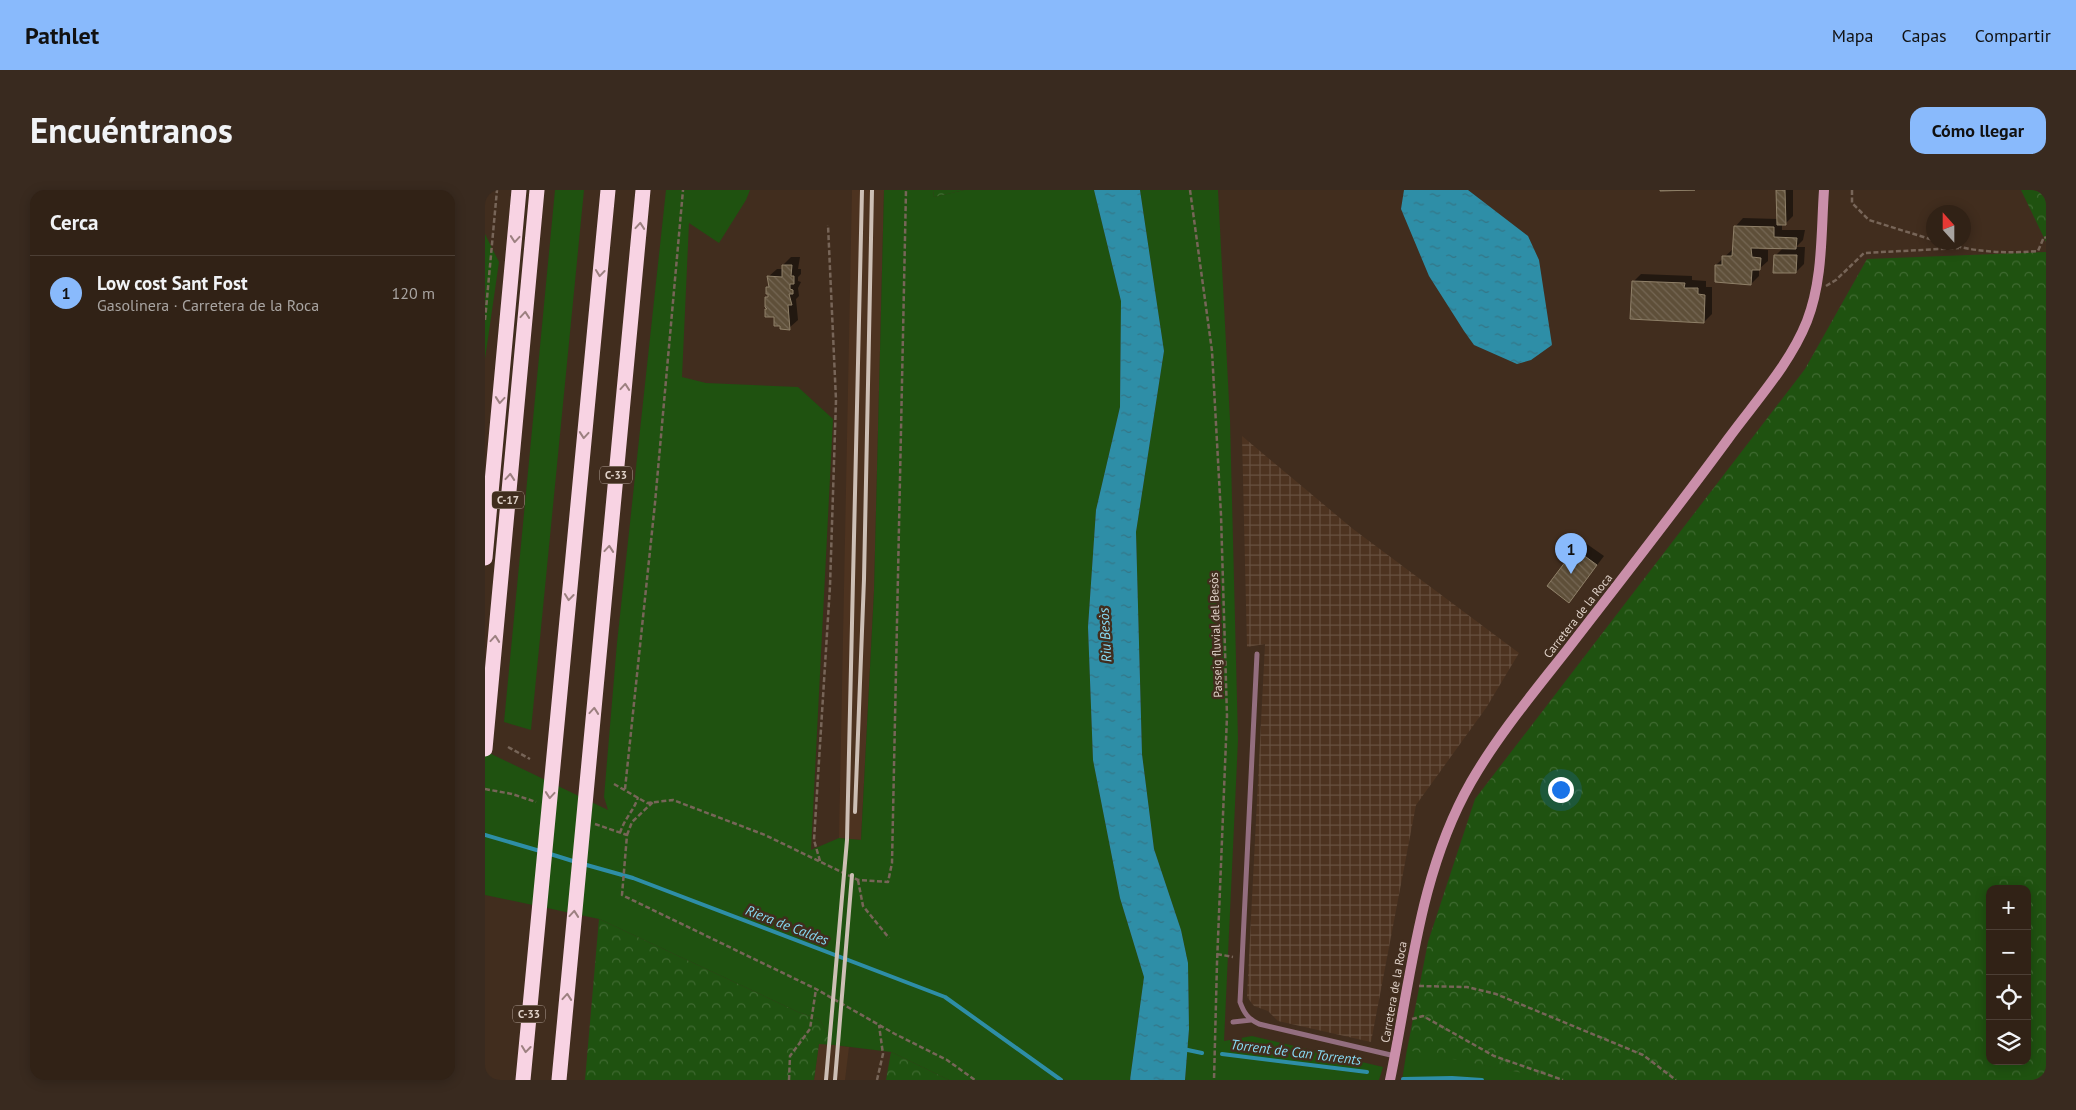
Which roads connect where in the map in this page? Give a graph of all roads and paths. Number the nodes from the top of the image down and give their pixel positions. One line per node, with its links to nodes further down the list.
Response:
1 (497, 190): 17 (path)
2 (519, 190): 18 (highway, C-17, one-way to 18)
3 (608, 190): 44 (highway, C-33, one-way to 44)
4 (643, 190): 45 (highway, C-33, one-way to 4)
5 (683, 190): 25 (path)
6 (906, 190): 33 (path)
7 (1190, 190): 35 (path, Passeig fluvial del Besòs)
8 (1824, 190): 16 (street, Carretera de la Roca)
9 (1852, 190): 12 (path)
10 (537, 191): 21 (highway, C-17, one-way to 10)
11 (828, 225): 32 (path)
12 (1926, 238)
13 (2046, 238): 14 (path)
14 (1971, 249)
15 (1926, 250): 16 (path)
16 (1816, 291): 37 (street, Carretera de la Roca)
17 (485, 320)
18 (485, 558)
19 (1257, 654): 36 (lane)
20 (507, 747): 22 (path)
21 (485, 749)
22 (530, 759)
23 (613, 784): 25 (path)
24 (485, 789): 28 (path)
25 (625, 789): 26 (path)
26 (638, 797): 27 (path); 30 (path)
27 (653, 802): 31 (path); 32 (path)
28 (539, 804)
29 (593, 823): 30 (path)
30 (620, 833): 31 (path)
31 (627, 835): 38 (path)
32 (820, 861): 33 (path)
33 (858, 880): 34 (path)
34 (889, 938)
35 (1217, 954): 36 (path); 49 (path, Passeig fluvial del Besòs)
36 (1242, 959): 39 (lane)
37 (1407, 986): 40 (street, Carretera de la Roca); 52 (path)
38 (816, 989): 42 (path); 46 (path)
39 (1251, 1020): 41 (lane); 43 (lane)
40 (1401, 1021): 43 (street, Carretera de la Roca); 51 (path)
41 (1233, 1022)
42 (879, 1025): 47 (path); 48 (path)
43 (1395, 1056): 50 (street, Carretera de la Roca)
44 (523, 1080)
45 (559, 1080)
46 (789, 1080)
47 (877, 1080)
48 (975, 1080)
49 (1214, 1080)
50 (1390, 1080)
51 (1563, 1080)
52 (1676, 1080)

